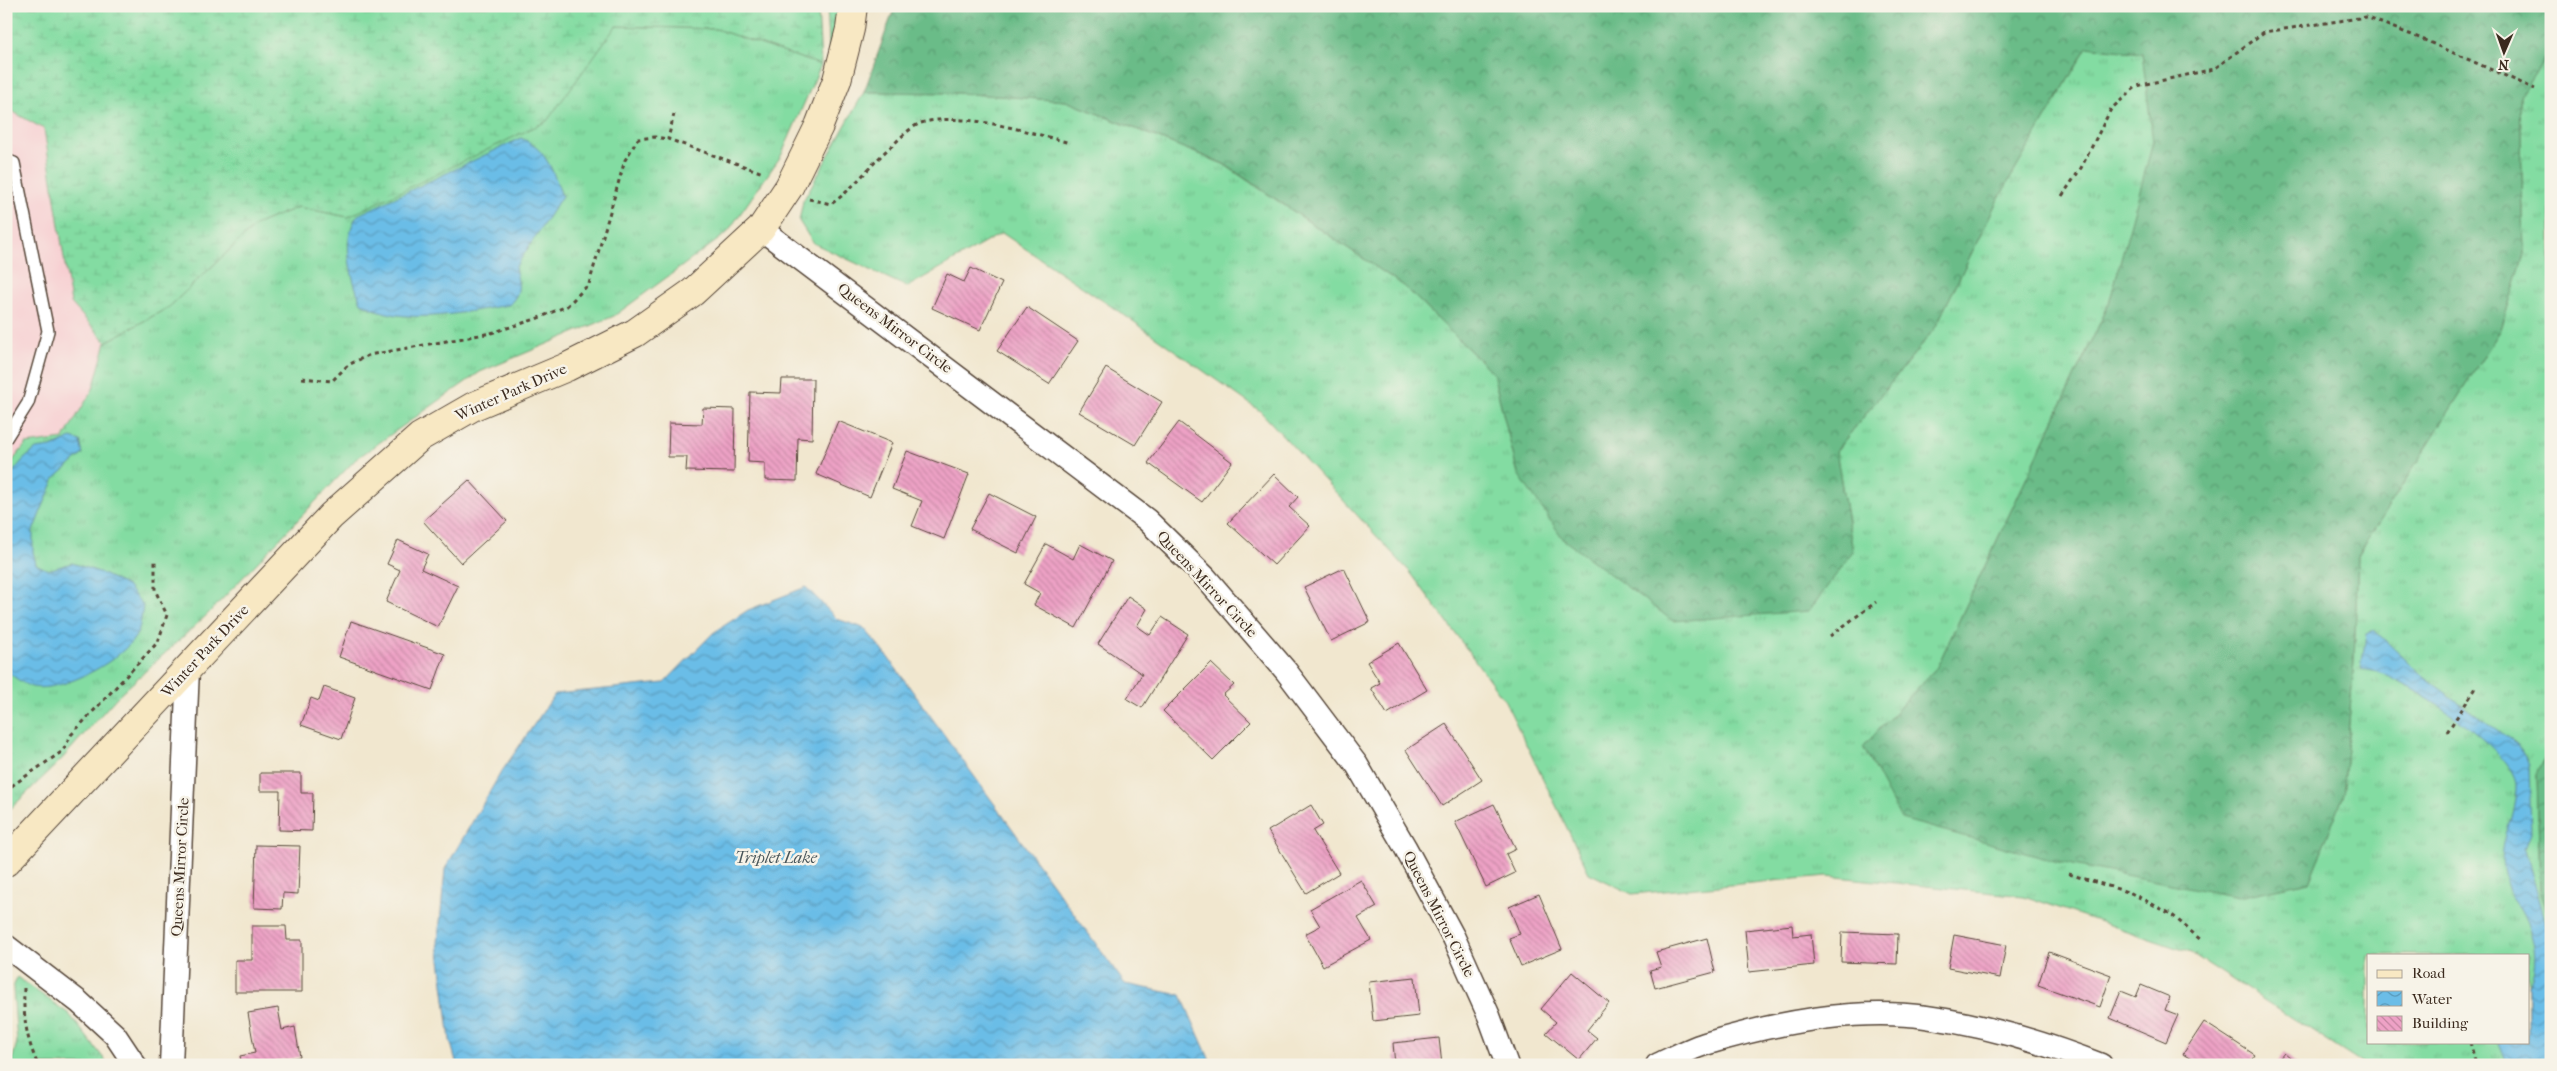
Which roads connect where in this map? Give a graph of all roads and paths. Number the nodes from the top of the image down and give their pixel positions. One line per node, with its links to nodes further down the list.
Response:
1 (853, 6): 10 (street, Winter Park Drive)
2 (2536, 89): 8 (path)
3 (674, 114): 4 (path)
4 (668, 139): 7 (path); 11 (path)
5 (1070, 143): 9 (path)
6 (6, 160): 12 (lane)
7 (763, 173)
8 (2062, 196)
9 (809, 199)
10 (761, 229): 16 (street, Winter Park Drive); 29 (street, Queens Mirror Circle)
11 (302, 378)
12 (6, 438)
13 (155, 559): 19 (path)
14 (1876, 602): 15 (path)
15 (1830, 636)
16 (188, 669): 20 (street, Winter Park Drive); 28 (street, Queens Mirror Circle)
17 (2476, 688): 18 (path)
18 (2447, 732)
19 (6, 792)
20 (6, 862)
21 (2069, 874): 22 (path)
22 (2202, 941)
23 (6, 946): 27 (street)
24 (24, 982): 26 (path)
25 (2471, 1044): 32 (path)
26 (38, 1065)
27 (135, 1065)
28 (171, 1065)
29 (1507, 1065)
30 (1656, 1065): 31 (street)
31 (2101, 1065)
32 (2476, 1065)

